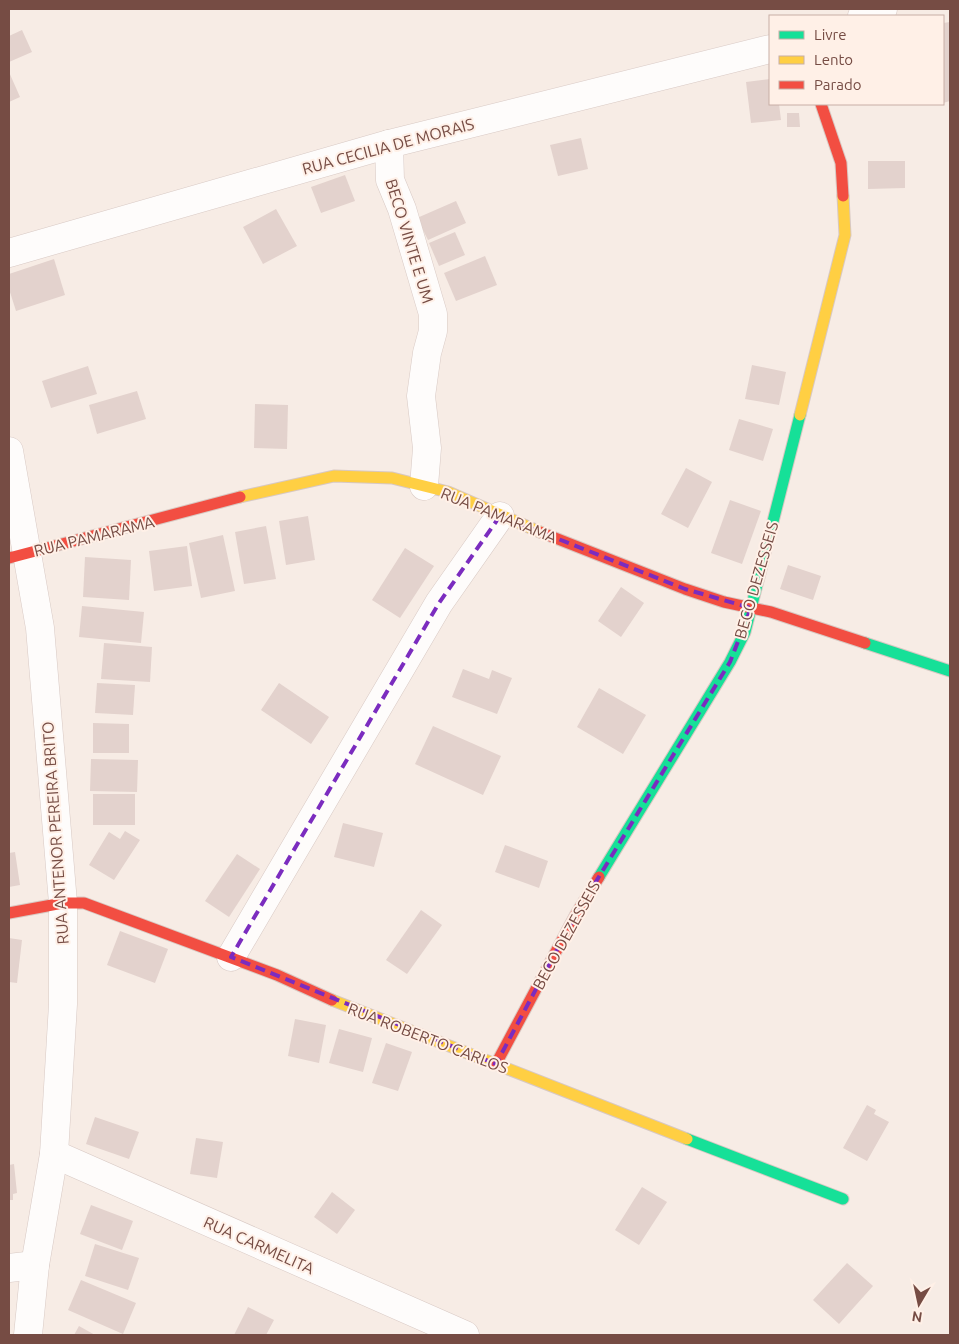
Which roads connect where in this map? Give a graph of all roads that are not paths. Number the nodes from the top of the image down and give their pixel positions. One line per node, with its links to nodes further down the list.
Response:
1 (883, 9): 2 (street)
2 (865, 15)
3 (769, 49): 5 (street, RUA CECILIA DE MORAIS)
4 (821, 105): 11 (street, BECO DEZESSEIS)
5 (389, 144): 6 (street, RUA CECILIA DE MORAIS); 8 (street, BECO VINTE E UM)
6 (9, 253)
7 (9, 451): 10 (street, RUA ANTENOR PEREIRA BRITO)
8 (424, 486): 9 (street, RUA PAMARAMA); 10 (street, RUA PAMARAMA)
9 (500, 516): 11 (street, RUA PAMARAMA); 15 (street)
10 (18, 555): 13 (street, RUA ANTENOR PEREIRA BRITO)
11 (751, 608): 12 (street, RUA PAMARAMA); 16 (street, BECO DEZESSEIS)
12 (950, 671)
13 (62, 903): 14 (street, RUA ROBERTO CARLOS); 15 (street, RUA ROBERTO CARLOS); 17 (street, RUA ANTENOR PEREIRA BRITO)
14 (9, 913)
15 (231, 957): 16 (street, RUA ROBERTO CARLOS)
16 (496, 1064): 18 (street, RUA ROBERTO CARLOS)
17 (54, 1154): 19 (street, RUA ANTENOR PEREIRA BRITO); 21 (street, RUA CARMELITA)
18 (843, 1199)
19 (22, 1266): 20 (street, RUA ANTENOR PEREIRA BRITO)
20 (28, 1335)
21 (465, 1335)

